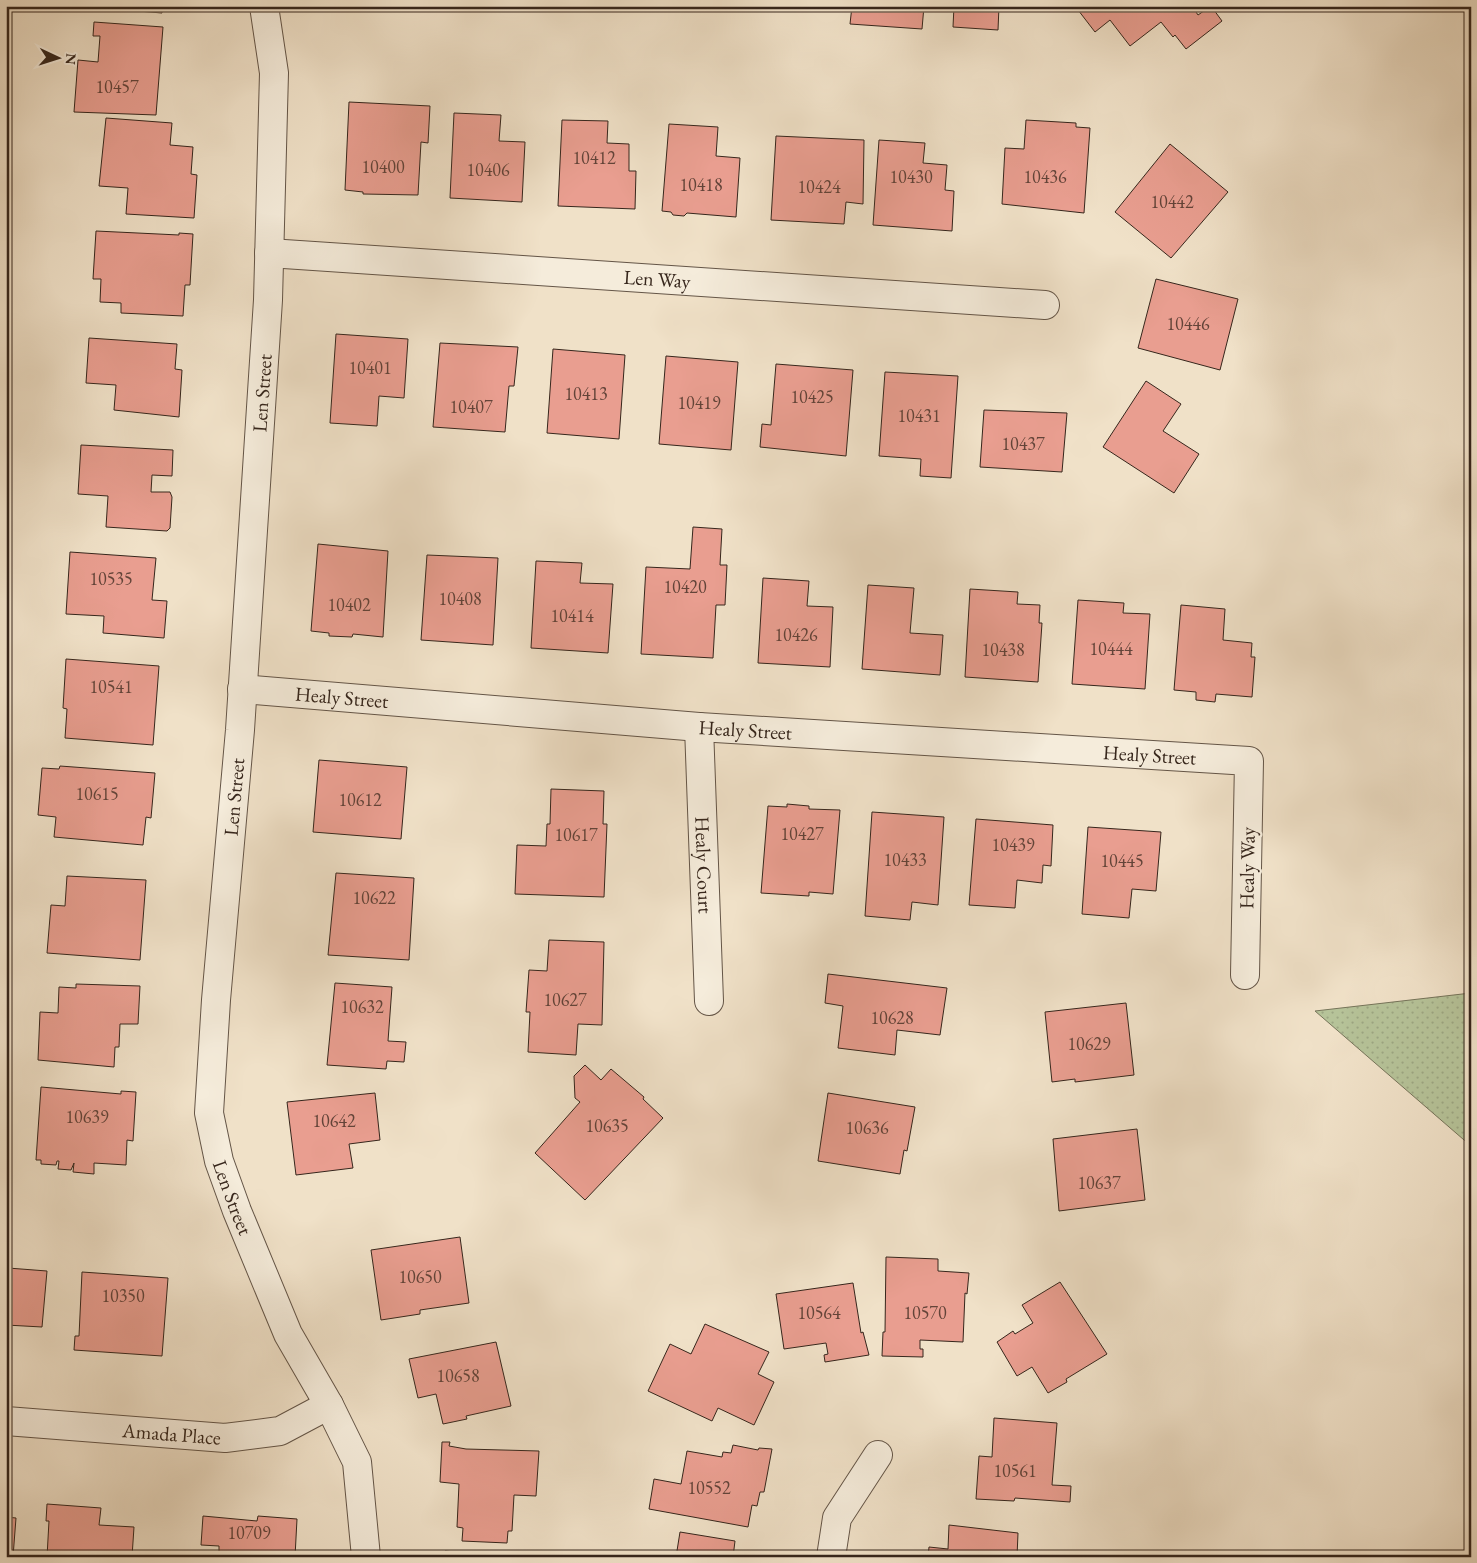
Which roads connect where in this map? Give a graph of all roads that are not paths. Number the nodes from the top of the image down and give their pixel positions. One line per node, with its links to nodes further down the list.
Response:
1 (264, 6): 2 (street, Len Street)
2 (269, 253): 3 (street, Len Way); 4 (street, Len Street)
3 (1045, 306)
4 (242, 689): 5 (street, Healy Street); 9 (street, Len Street)
5 (699, 727): 6 (street, Healy Street); 8 (street, Healy Court)
6 (1249, 761): 7 (street, Healy Way)
7 (1245, 975)
8 (709, 1001)
9 (330, 1405): 10 (street, Amada Place); 12 (street, Len Street)
10 (6, 1421)
11 (878, 1455): 13 (street)
12 (366, 1557)
13 (830, 1557)

